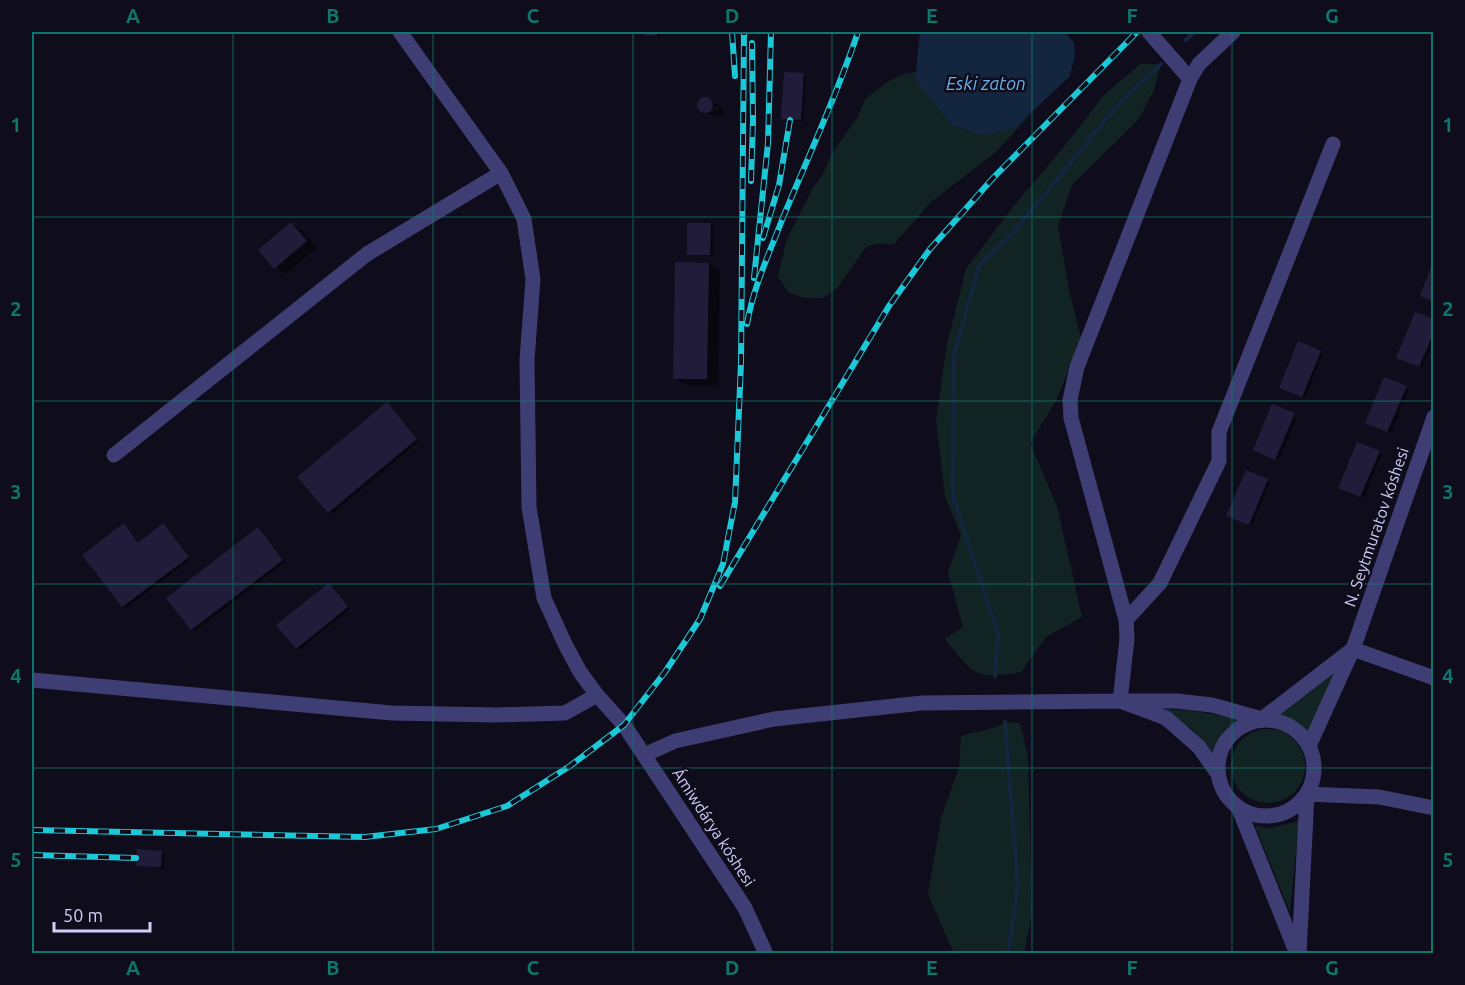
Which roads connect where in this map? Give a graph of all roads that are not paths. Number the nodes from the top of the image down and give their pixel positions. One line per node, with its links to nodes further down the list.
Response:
1 (400, 32): 6 (street, Ámiwdárya kóshesi)
2 (1149, 32): 4 (street)
3 (1233, 32): 4 (street)
4 (1190, 79): 9 (street)
5 (1333, 144): 9 (street)
6 (501, 173): 8 (street); 13 (street, Ámiwdárya kóshesi)
7 (1434, 417): 10 (street, N. Seytmuratov kóshesi)
8 (114, 455)
9 (1126, 620): 14 (street)
10 (1353, 649): 11 (street); 15 (street); 16 (street, N. Seytmuratov kóshesi)
11 (1434, 678)
12 (32, 680): 13 (street)
13 (597, 695): 17 (street, Ámiwdárya kóshesi)
14 (1120, 702): 15 (street); 17 (street); 18 (street)
15 (1262, 719): 16 (street); 18 (street)
16 (1309, 746): 19 (street)
17 (644, 754): 22 (street, Ámiwdárya kóshesi)
18 (1218, 774): 21 (street)
19 (1306, 794): 20 (street); 21 (street); 23 (street)
20 (1434, 808)
21 (1239, 809): 23 (street)
22 (766, 954)
23 (1298, 954)

